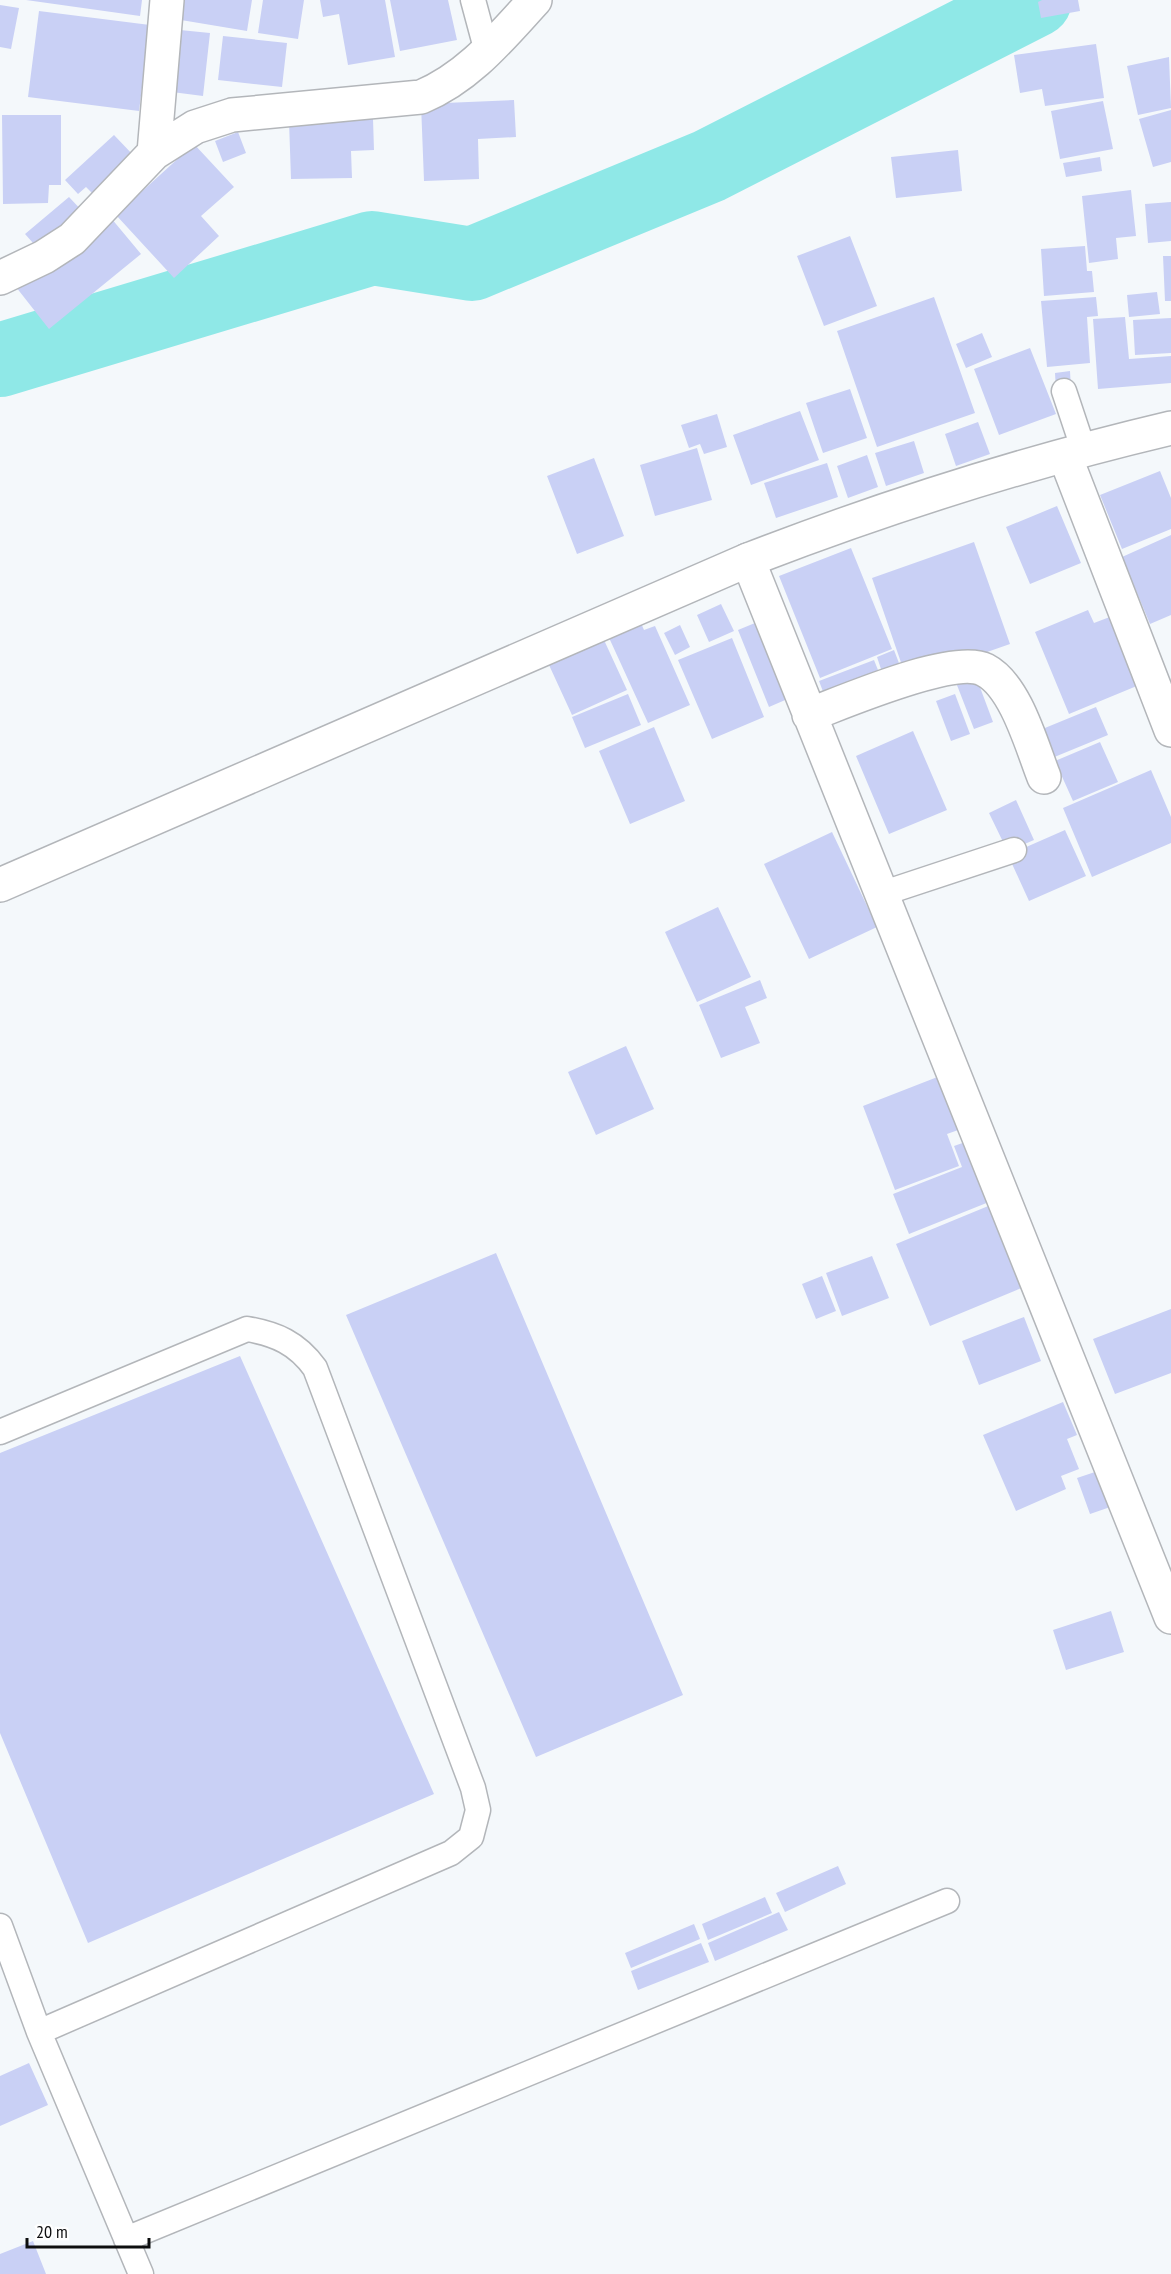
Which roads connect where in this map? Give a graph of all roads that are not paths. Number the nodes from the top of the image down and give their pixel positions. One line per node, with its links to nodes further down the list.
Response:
1 (167, 0): 5 (street)
2 (473, 0): 4 (lane)
3 (535, 0): 4 (street)
4 (487, 52): 5 (street)
5 (154, 153): 6 (street)
6 (0, 278)
7 (1064, 391): 9 (lane)
8 (1171, 428): 9 (street)
9 (1074, 453): 10 (street); 12 (street)
10 (748, 560): 11 (street); 15 (street)
11 (809, 715): 13 (street); 16 (street)
12 (1171, 730)
13 (1044, 777)
14 (1014, 850): 16 (lane)
15 (0, 885)
16 (881, 894): 18 (street)
17 (0, 1432): 21 (lane)
18 (1171, 1617)
19 (947, 1901): 22 (lane)
20 (0, 1926): 21 (lane)
21 (39, 2032): 22 (lane)
22 (126, 2239): 23 (lane)
23 (141, 2274)

